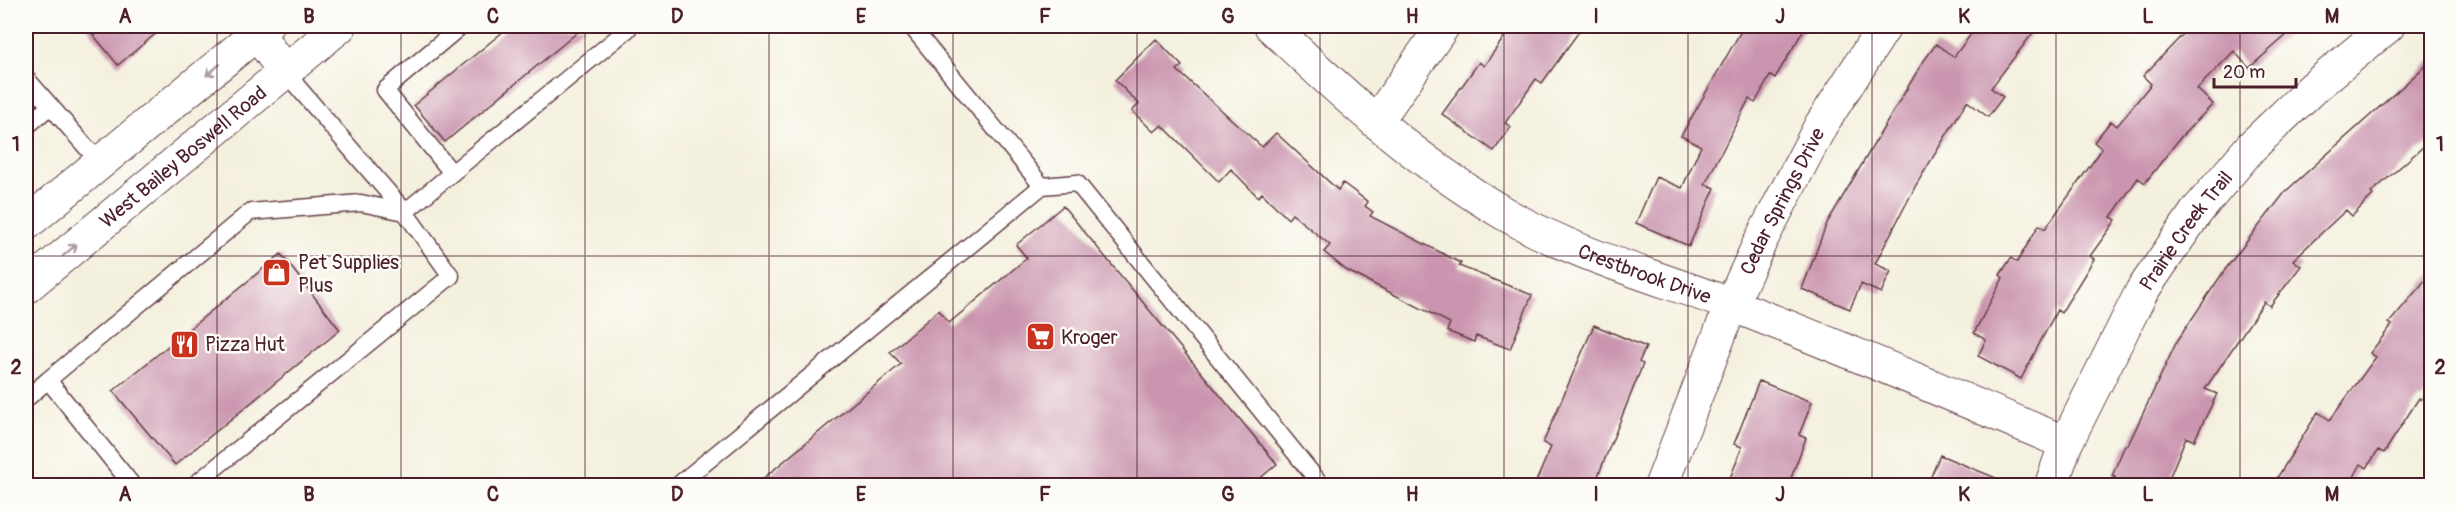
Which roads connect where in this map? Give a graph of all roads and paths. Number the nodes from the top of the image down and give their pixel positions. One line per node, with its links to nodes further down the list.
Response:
1 (340, 26): 10 (street, West Bailey Boswell Road)
2 (461, 26): 16 (lane)
3 (911, 26): 17 (lane)
4 (1271, 26): 13 (street, Crestbrook Drive)
5 (1443, 26): 13 (street)
6 (1885, 26): 21 (street, Cedar Springs Drive)
7 (2388, 26): 24 (street, Prairie Creek Trail)
8 (259, 28): 10 (street); 15 (street, one-way to 15)
9 (628, 29): 16 (lane)
10 (284, 71): 18 (lane); 20 (street, West Bailey Boswell Road, one-way to 10)
11 (26, 78): 12 (lane)
12 (50, 106): 14 (lane); 15 (lane)
13 (1376, 122): 21 (street, Crestbrook Drive)
14 (26, 128)
15 (100, 163): 19 (street)
16 (452, 173): 18 (lane)
17 (1042, 186): 27 (lane); 28 (lane)
18 (405, 212): 22 (lane); 26 (lane)
19 (26, 224)
20 (26, 287)
21 (1731, 305): 24 (street, Crestbrook Drive); 29 (street, Cedar Springs Drive)
22 (48, 380): 23 (lane); 25 (lane)
23 (26, 399)
24 (2066, 443): 30 (street, Prairie Creek Trail)
25 (133, 486)
26 (193, 486)
27 (677, 486)
28 (1322, 486)
29 (1661, 486)
30 (2051, 486)

